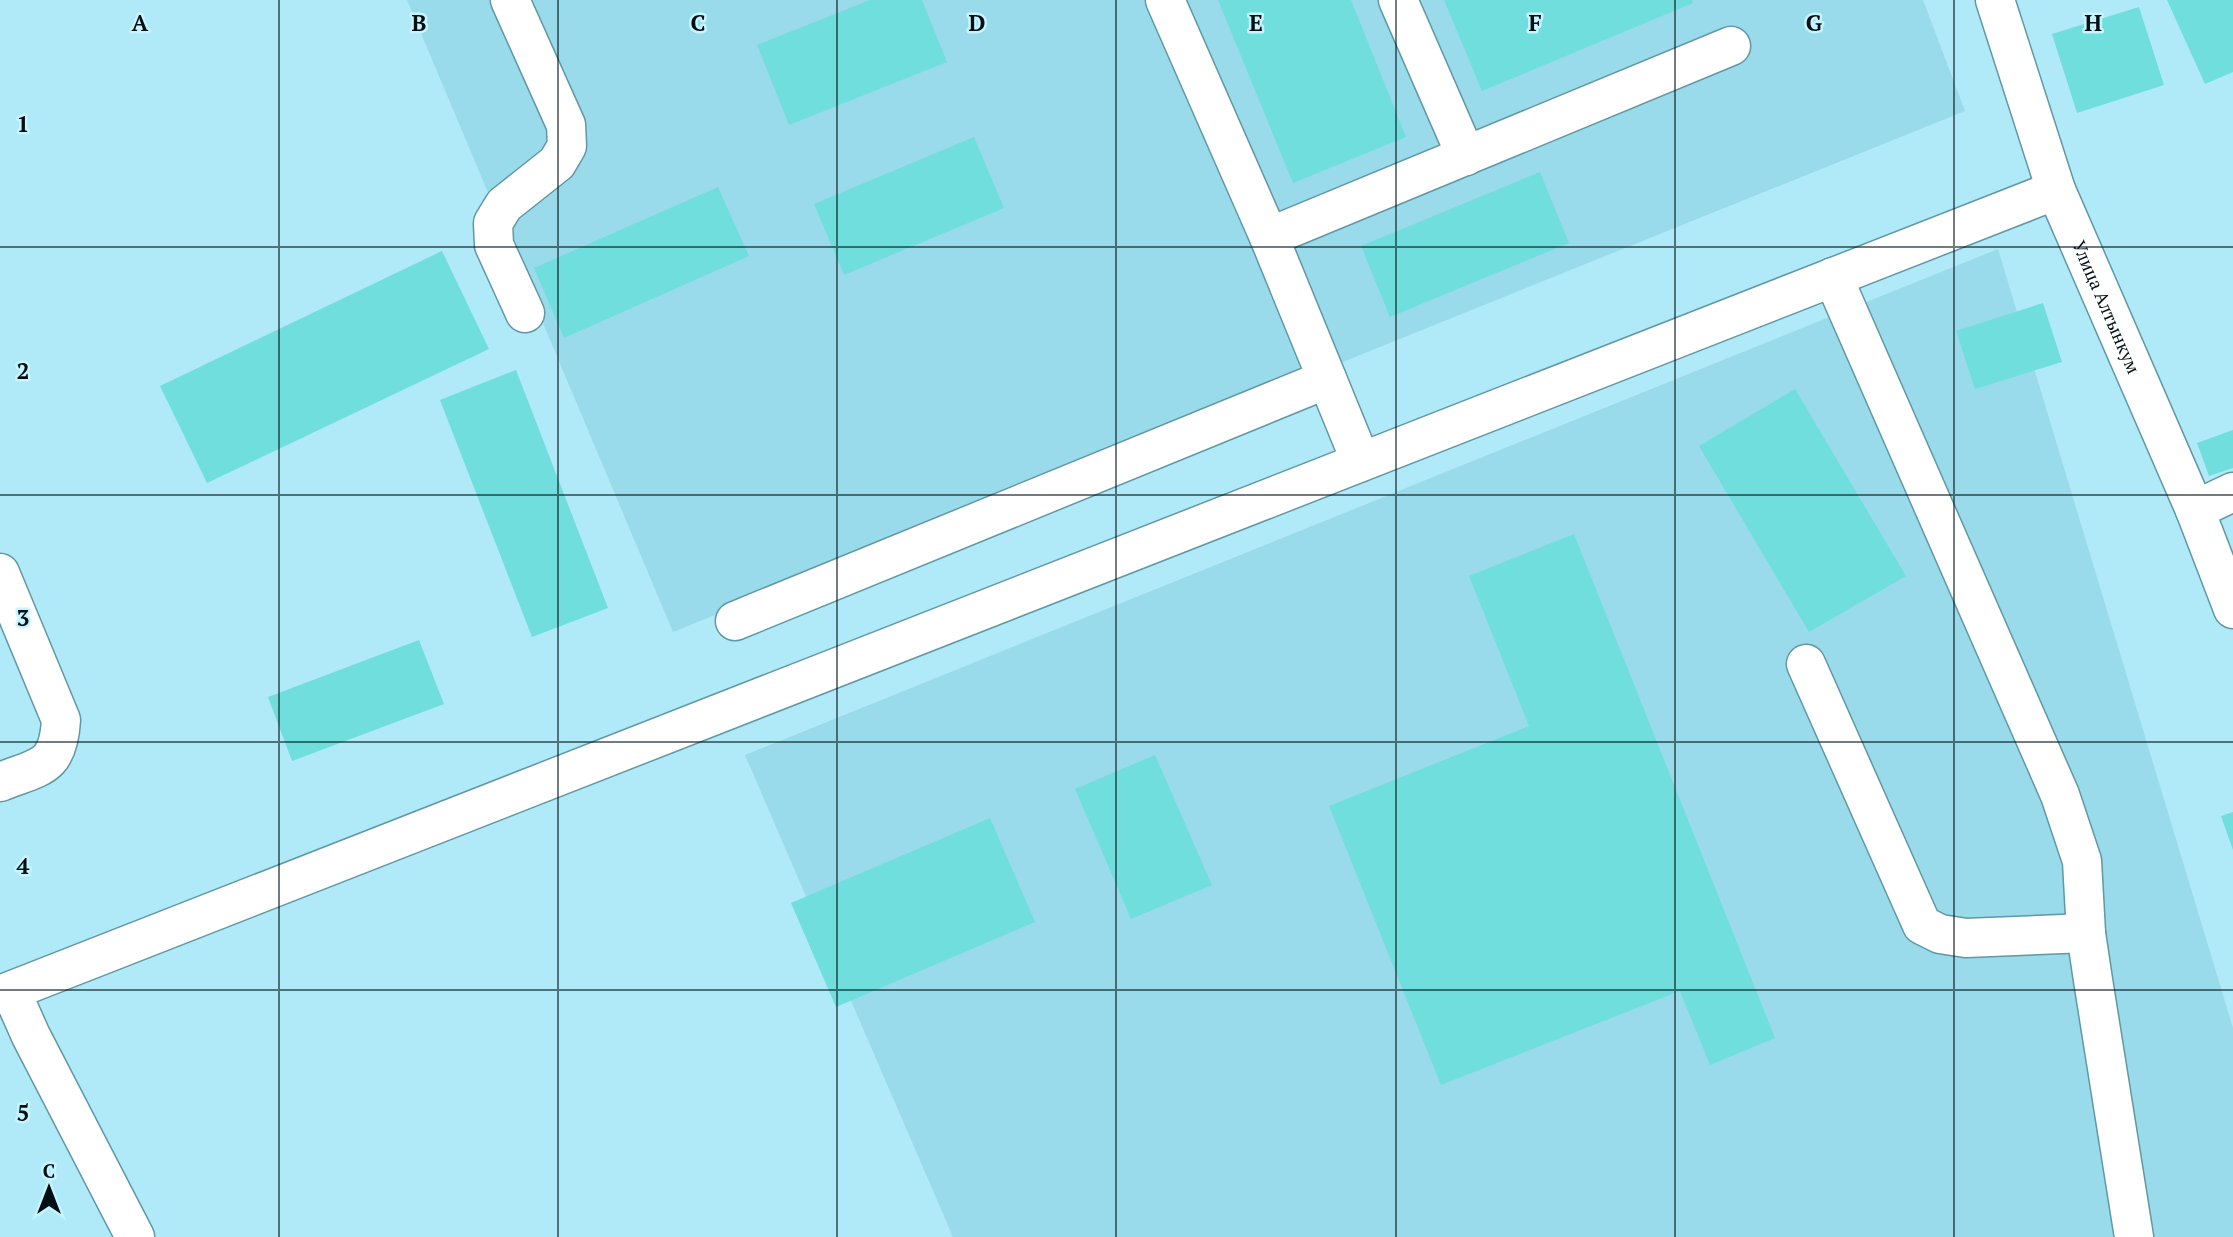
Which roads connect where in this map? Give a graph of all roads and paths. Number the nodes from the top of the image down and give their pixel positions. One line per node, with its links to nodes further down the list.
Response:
1 (510, 0): 10 (street)
2 (1165, 0): 8 (street)
3 (1398, 0): 6 (street)
4 (1995, 0): 7 (street, Улица Алтынкум)
5 (1731, 46): 6 (street)
6 (1466, 156): 8 (street)
7 (2056, 190): 9 (street); 14 (street, Улица Алтынкум)
8 (1269, 237): 11 (street)
9 (1833, 277): 12 (street); 20 (street)
10 (525, 313)
11 (1327, 379): 12 (street); 17 (street)
12 (1361, 462): 21 (street)
13 (2233, 492): 14 (street)
14 (2195, 510): 16 (street, Улица Алтынкум)
15 (0, 573): 19 (street)
16 (2233, 609)
17 (735, 621)
18 (1806, 664): 20 (street)
19 (0, 782)
20 (2086, 933): 23 (street)
21 (5, 993): 22 (street)
22 (135, 1237)
23 (2133, 1237)

